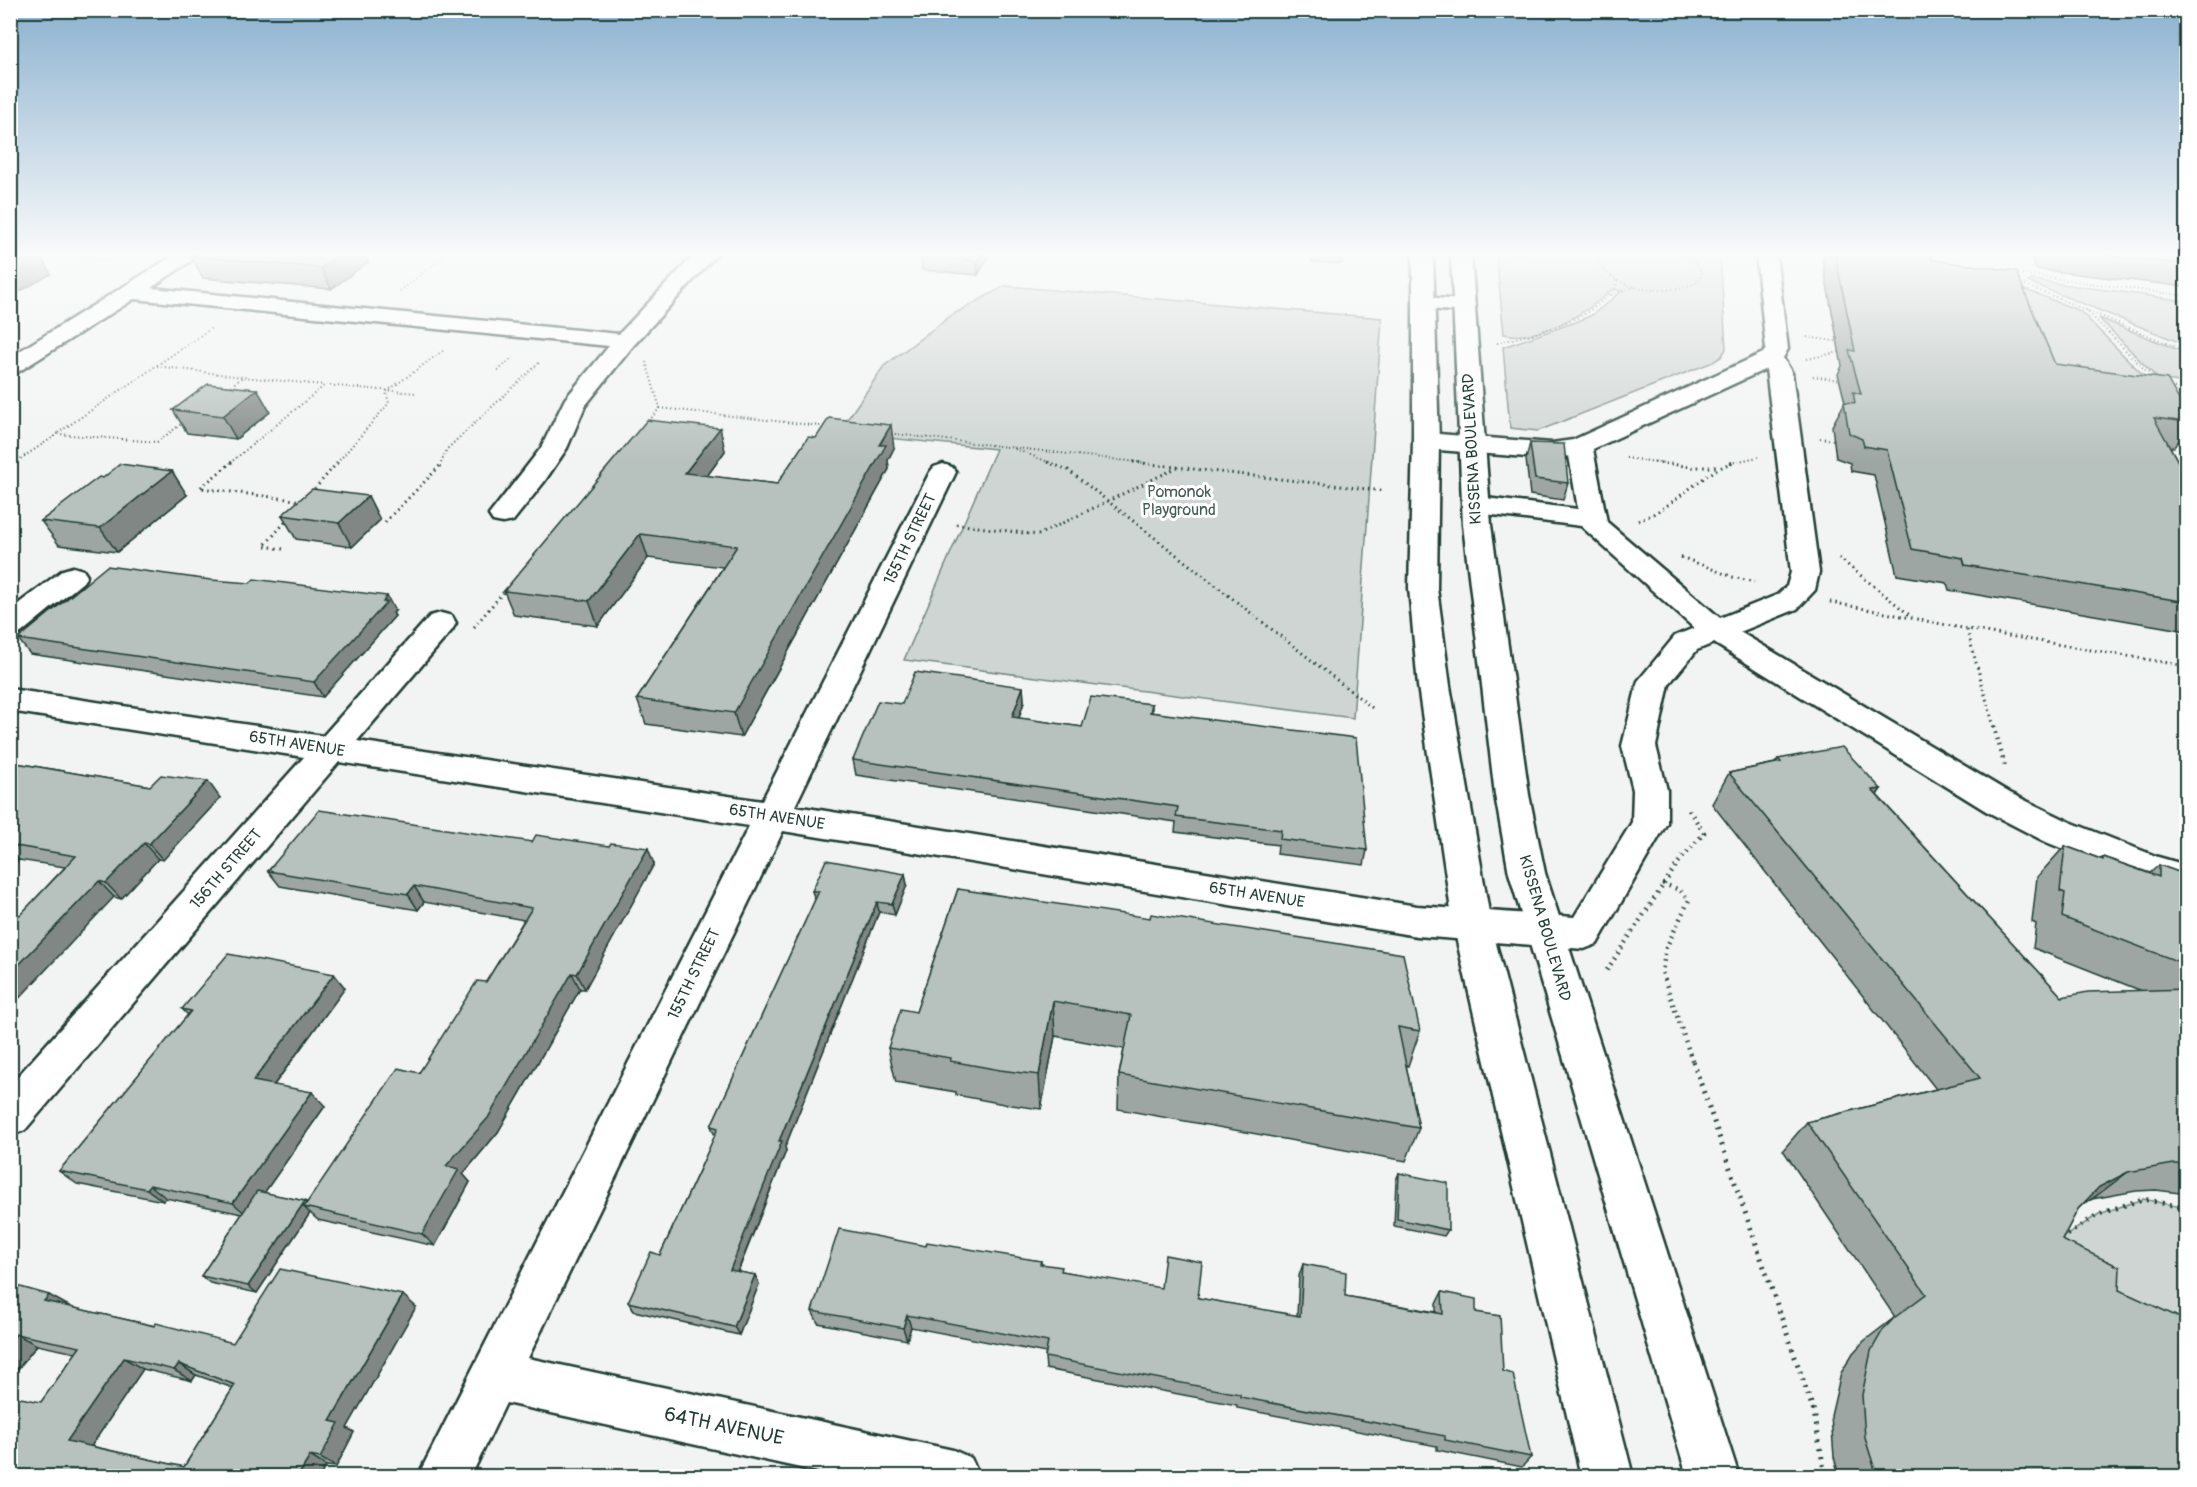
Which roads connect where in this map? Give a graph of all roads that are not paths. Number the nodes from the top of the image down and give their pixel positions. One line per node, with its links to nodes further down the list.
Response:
1 (62, 323): 9 (street)
2 (451, 323): 8 (street)
3 (642, 323): 8 (street)
4 (1424, 323): 10 (street)
5 (1466, 323): 11 (street, KISSENA BOULEVARD)
6 (1772, 323): 7 (street)
7 (1774, 345): 12 (street); 20 (street)
8 (620, 347): 15 (street)
9 (10, 366)
10 (1426, 441): 11 (street); 25 (street)
11 (1471, 443): 12 (street); 14 (street, KISSENA BOULEVARD)
12 (1580, 446): 16 (street)
13 (943, 472): 23 (street, 155TH STREET)
14 (1477, 505): 16 (street); 26 (street, KISSENA BOULEVARD)
15 (502, 515)
16 (1593, 519): 20 (street)
17 (73, 576): 19 (street)
18 (441, 623): 22 (street, 156TH STREET)
19 (10, 626)
20 (1716, 631): 24 (street); 26 (street)
21 (10, 700): 22 (street, 65TH AVENUE)
22 (331, 749): 23 (street, 65TH AVENUE); 27 (street, 156TH STREET)
23 (773, 816): 25 (street, 65TH AVENUE); 28 (street, 155TH STREET)
24 (2187, 879)
25 (1472, 924): 26 (street, 65TH AVENUE); 31 (street)
26 (1564, 932): 32 (street, KISSENA BOULEVARD)
27 (10, 1116)
28 (495, 1376): 29 (street, 155TH STREET); 30 (street, 64TH AVENUE)
29 (444, 1476)
30 (953, 1476)
31 (1607, 1476)
32 (1713, 1476)

